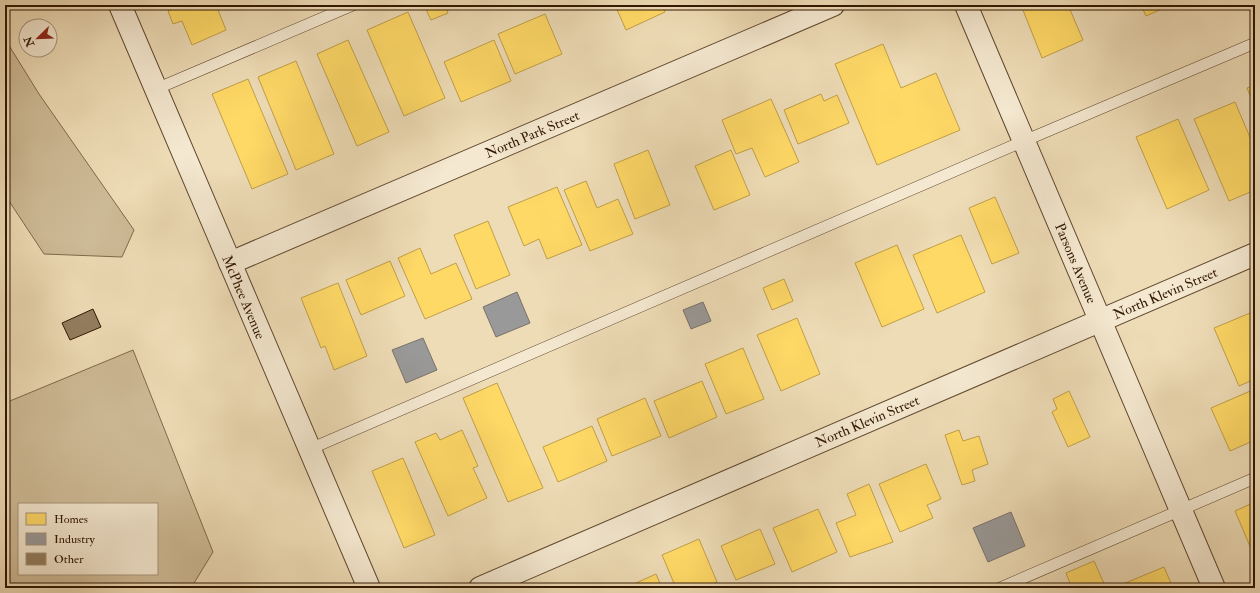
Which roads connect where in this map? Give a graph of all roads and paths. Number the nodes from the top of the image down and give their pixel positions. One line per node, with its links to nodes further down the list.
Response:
1 (120, 5): 6 (street, McPhee Avenue)
2 (353, 5): 6 (lane)
3 (834, 5): 9 (street, North Park Street)
4 (966, 5): 7 (street, Parsons Avenue)
5 (1255, 43): 7 (lane)
6 (156, 89): 9 (street, McPhee Avenue)
7 (1024, 141): 10 (street, Parsons Avenue); 11 (lane)
8 (1255, 254): 10 (street, North Klevin Street)
9 (230, 263): 11 (street, McPhee Avenue)
10 (1100, 321): 13 (street, Parsons Avenue); 15 (street, North Klevin Street)
11 (310, 449): 14 (street, McPhee Avenue)
12 (1255, 478): 13 (lane)
13 (1181, 511): 16 (lane); 17 (street, Parsons Avenue)
14 (369, 588)
15 (480, 588)
16 (1000, 588)
17 (1214, 588)

